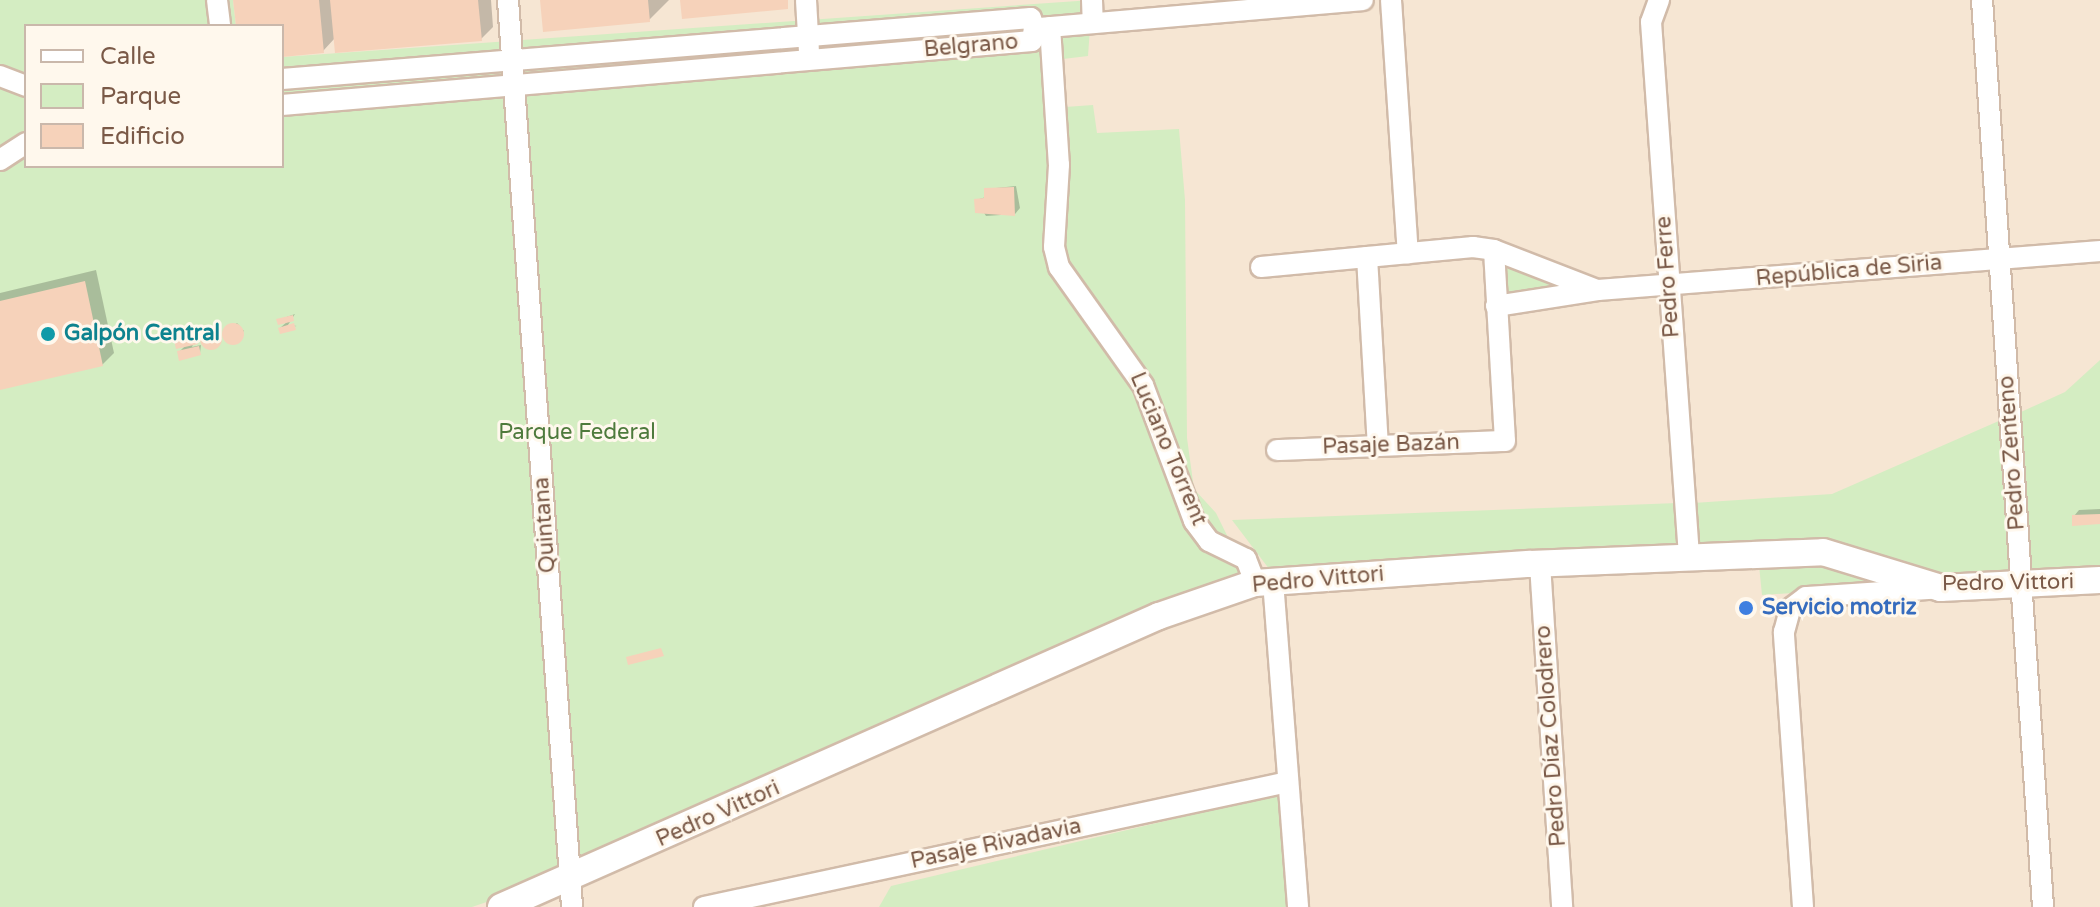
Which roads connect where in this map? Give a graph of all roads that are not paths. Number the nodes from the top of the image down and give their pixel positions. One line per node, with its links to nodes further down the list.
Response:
1 (217, 0): 10 (street)
2 (508, 0): 14 (street, Quintana)
3 (806, 0): 12 (street)
4 (1092, 0): 9 (street)
5 (1363, 0): 9 (street)
6 (1391, 0): 24 (street)
7 (1659, 0): 28 (street, Pedro Ferre)
8 (1982, 0): 26 (street, Pedro Zenteno)
9 (1093, 23): 11 (street)
10 (220, 24)
11 (1042, 28): 12 (street, Belgrano); 13 (street, Belgrano); 36 (street, Luciano Torrent)
12 (808, 38): 13 (street); 14 (street, Belgrano)
13 (810, 59): 18 (street, Belgrano)
14 (512, 61): 16 (street, Belgrano); 18 (street, Quintana)
15 (0, 76): 17 (street)
16 (284, 79)
17 (24, 85)
18 (514, 87): 19 (street, Belgrano); 40 (street, Quintana)
19 (284, 105)
20 (24, 144): 21 (street)
21 (0, 160)
22 (1494, 250): 24 (street, República de Siria); 29 (street, República de Siria); 30 (street)
23 (2100, 251): 26 (street, República de Siria)
24 (1408, 253): 25 (street, República de Siria)
25 (1367, 257): 27 (street, República de Siria); 31 (street)
26 (1999, 258): 28 (street, República de Siria); 37 (street, Pedro Zenteno)
27 (1261, 267)
28 (1668, 285): 29 (street, República de Siria); 33 (street, Pedro Ferre)
29 (1598, 290): 30 (street, República de Siria)
30 (1496, 306): 31 (street, Pasaje Bazán)
31 (1378, 446): 32 (street, Pasaje Bazán)
32 (1277, 450)
33 (1689, 556): 34 (street, Pedro Vittori); 38 (street, Pedro Vittori)
34 (1540, 564): 36 (street, Pedro Vittori); 47 (street, Pedro Díaz Colodrero)
35 (2100, 580): 37 (street, Pedro Vittori)
36 (1264, 582): 39 (street); 40 (street, Pedro Vittori)
37 (2020, 584): 38 (street, Pedro Vittori); 49 (street, Pedro Zenteno)
38 (1941, 588): 48 (street)
39 (1288, 782): 41 (street, Pasaje Rivadavia); 46 (street)
40 (570, 880): 42 (street, Pedro Vittori); 43 (street, Quintana)
41 (798, 886): 44 (street, Pasaje Rivadavia); 45 (street)
42 (501, 907)
43 (572, 907)
44 (704, 907)
45 (800, 907)
46 (1298, 907)
47 (1562, 907)
48 (1803, 907)
49 (2043, 907)

